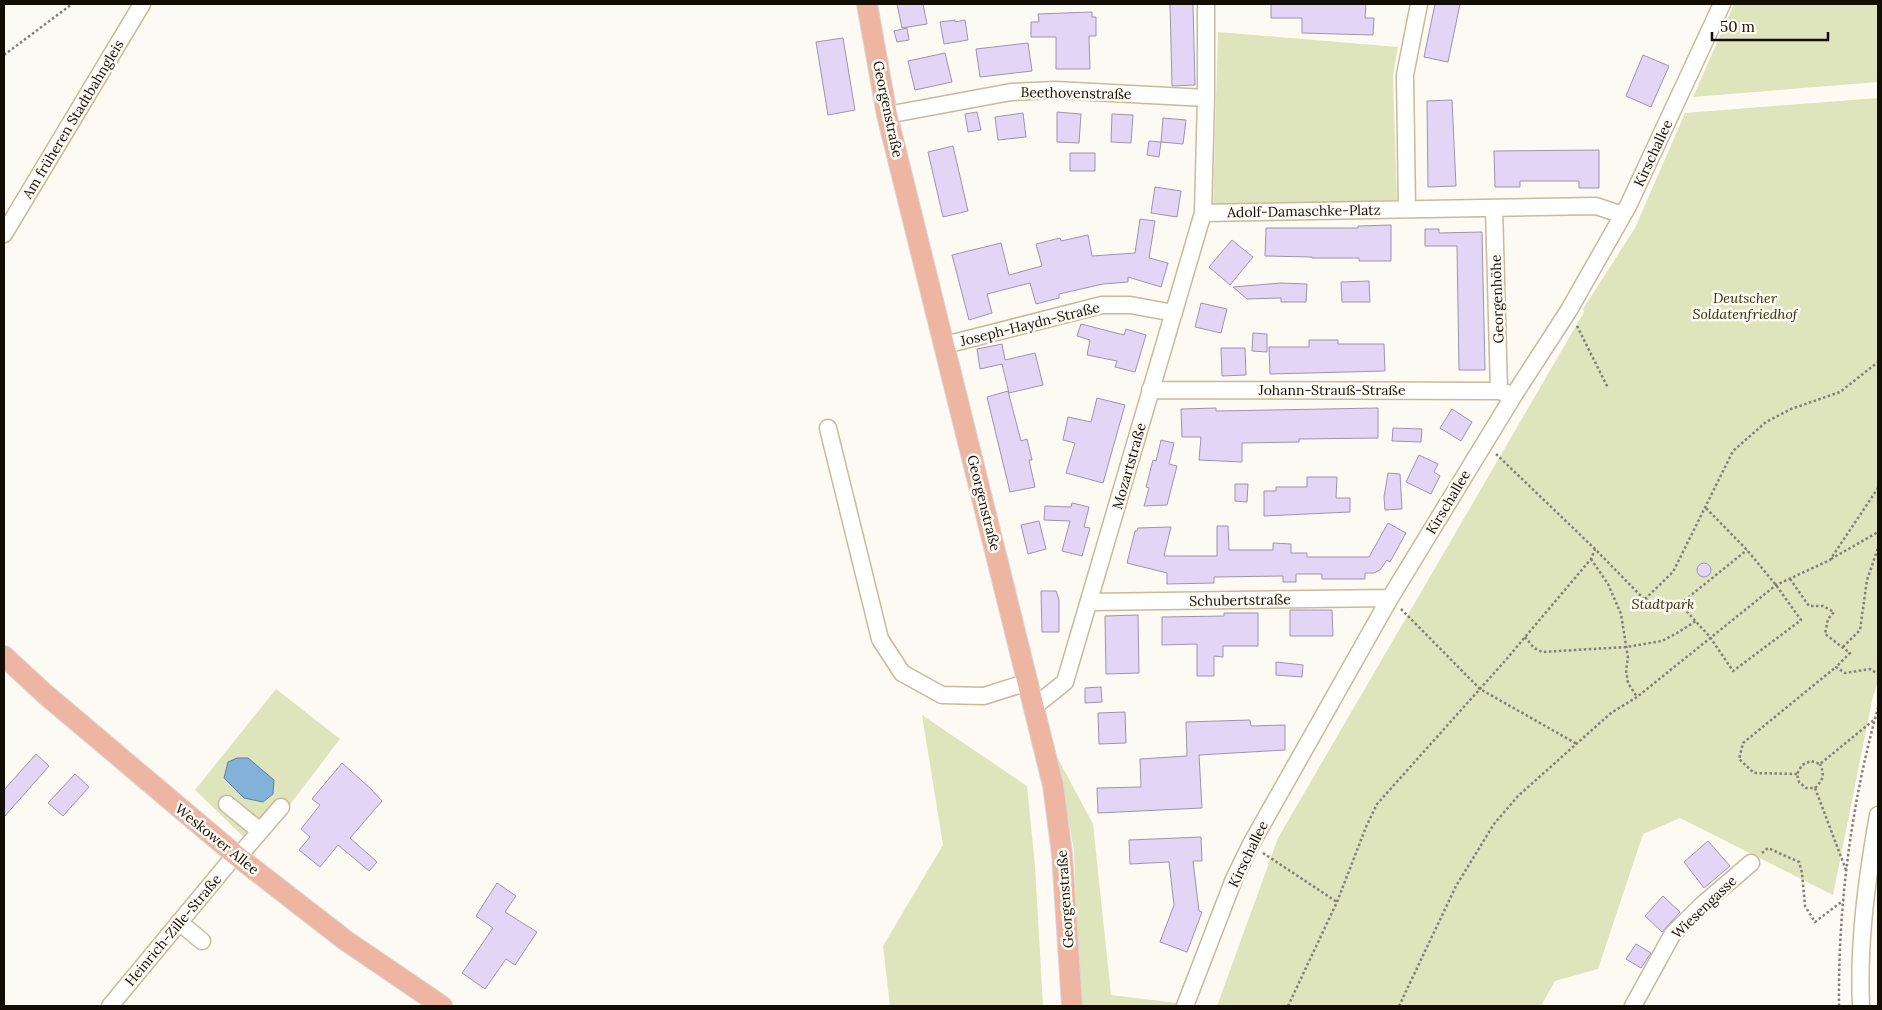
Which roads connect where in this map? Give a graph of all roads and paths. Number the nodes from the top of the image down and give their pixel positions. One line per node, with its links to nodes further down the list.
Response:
1 (72, 4): 7 (path)
2 (142, 4): 14 (street, Am früheren Stadtbahngleis)
3 (867, 4): 9 (main road, Georgenstraße)
4 (1206, 4): 8 (street)
5 (1419, 4): 11 (street)
6 (1722, 4): 13 (street, Kirschallee)
7 (4, 55)
8 (1206, 98): 9 (street, Beethovenstraße); 12 (street)
9 (887, 115): 17 (main road, Georgenstraße)
10 (1494, 208): 11 (street); 13 (street); 21 (street, Georgenhöhe)
11 (1407, 209): 12 (street, Adolf-Damaschke-Platz)
12 (1203, 213): 16 (street, Mozartstraße)
13 (1623, 215): 15 (street, Kirschallee)
14 (4, 234)
15 (1569, 310): 19 (path); 21 (street, Kirschallee)
16 (1174, 313): 17 (street, Joseph-Haydn-Straße); 20 (street, Mozartstraße)
17 (945, 345): 46 (main road, Georgenstraße)
18 (1878, 362): 25 (path)
19 (1608, 388)
20 (1150, 390): 21 (street, Johann-Strauß-Straße); 36 (street, Mozartstraße)
21 (1506, 393): 23 (street, Kirschallee)
22 (828, 428): 46 (street)
23 (1484, 443): 28 (path); 34 (street, Kirschallee)
24 (1878, 488): 31 (path)
25 (1706, 508): 29 (path); 35 (path)
26 (1878, 532): 31 (path)
27 (1878, 548): 42 (path)
28 (1595, 549): 30 (path); 35 (path)
29 (1747, 550): 33 (path); 37 (path)
30 (1591, 558): 39 (path); 41 (path)
31 (1830, 560): 32 (path)
32 (1790, 579): 33 (path); 42 (path)
33 (1776, 585): 40 (path); 40 (path)
34 (1390, 598): 36 (street, Schubertstraße); 47 (path); 60 (street, Kirschallee)
35 (1644, 599): 37 (path)
36 (1090, 602): 49 (street, Mozartstraße)
37 (1680, 604): 38 (path)
38 (1696, 621): 40 (path); 41 (path)
39 (1525, 637): 41 (path); 47 (path)
40 (1710, 637): 48 (path)
41 (1626, 646): 48 (path)
42 (1843, 647): 44 (path)
43 (4, 656): 61 (main road, Weskower Allee)
44 (1836, 667): 45 (path); 54 (path)
45 (1878, 674)
46 (1028, 682): 49 (main road, Georgenstraße)
47 (1480, 689): 52 (path); 65 (path)
48 (1637, 697): 52 (path)
49 (1035, 706): 70 (main road, Georgenstraße)
50 (1878, 708): 51 (path)
51 (1875, 718): 53 (path); 63 (path)
52 (1577, 744): 73 (path)
53 (1820, 764): 54 (path); 55 (path)
54 (1797, 774): 55 (path)
55 (1815, 788): 63 (path)
56 (227, 804): 59 (street)
57 (281, 807): 59 (street, Heinrich-Zille-Straße)
58 (1878, 815): 76 (street)
59 (260, 831): 61 (street, Heinrich-Zille-Straße)
60 (1251, 844): 65 (path); 71 (street, Kirschallee)
61 (237, 856): 66 (street, Heinrich-Zille-Straße); 69 (main road, Weskower Allee)
62 (1751, 863): 64 (path); 74 (street, Wiesengasse)
63 (1847, 872): 64 (path)
64 (1844, 900): 75 (path)
65 (1337, 902): 72 (path)
66 (179, 922): 67 (street); 68 (street, Heinrich-Zille-Straße)
67 (202, 941)
68 (110, 1006)
69 (442, 1006)
70 (1072, 1006)
71 (1185, 1006)
72 (1288, 1006)
73 (1399, 1006)
74 (1633, 1006)
75 (1839, 1006)
76 (1861, 1006)

